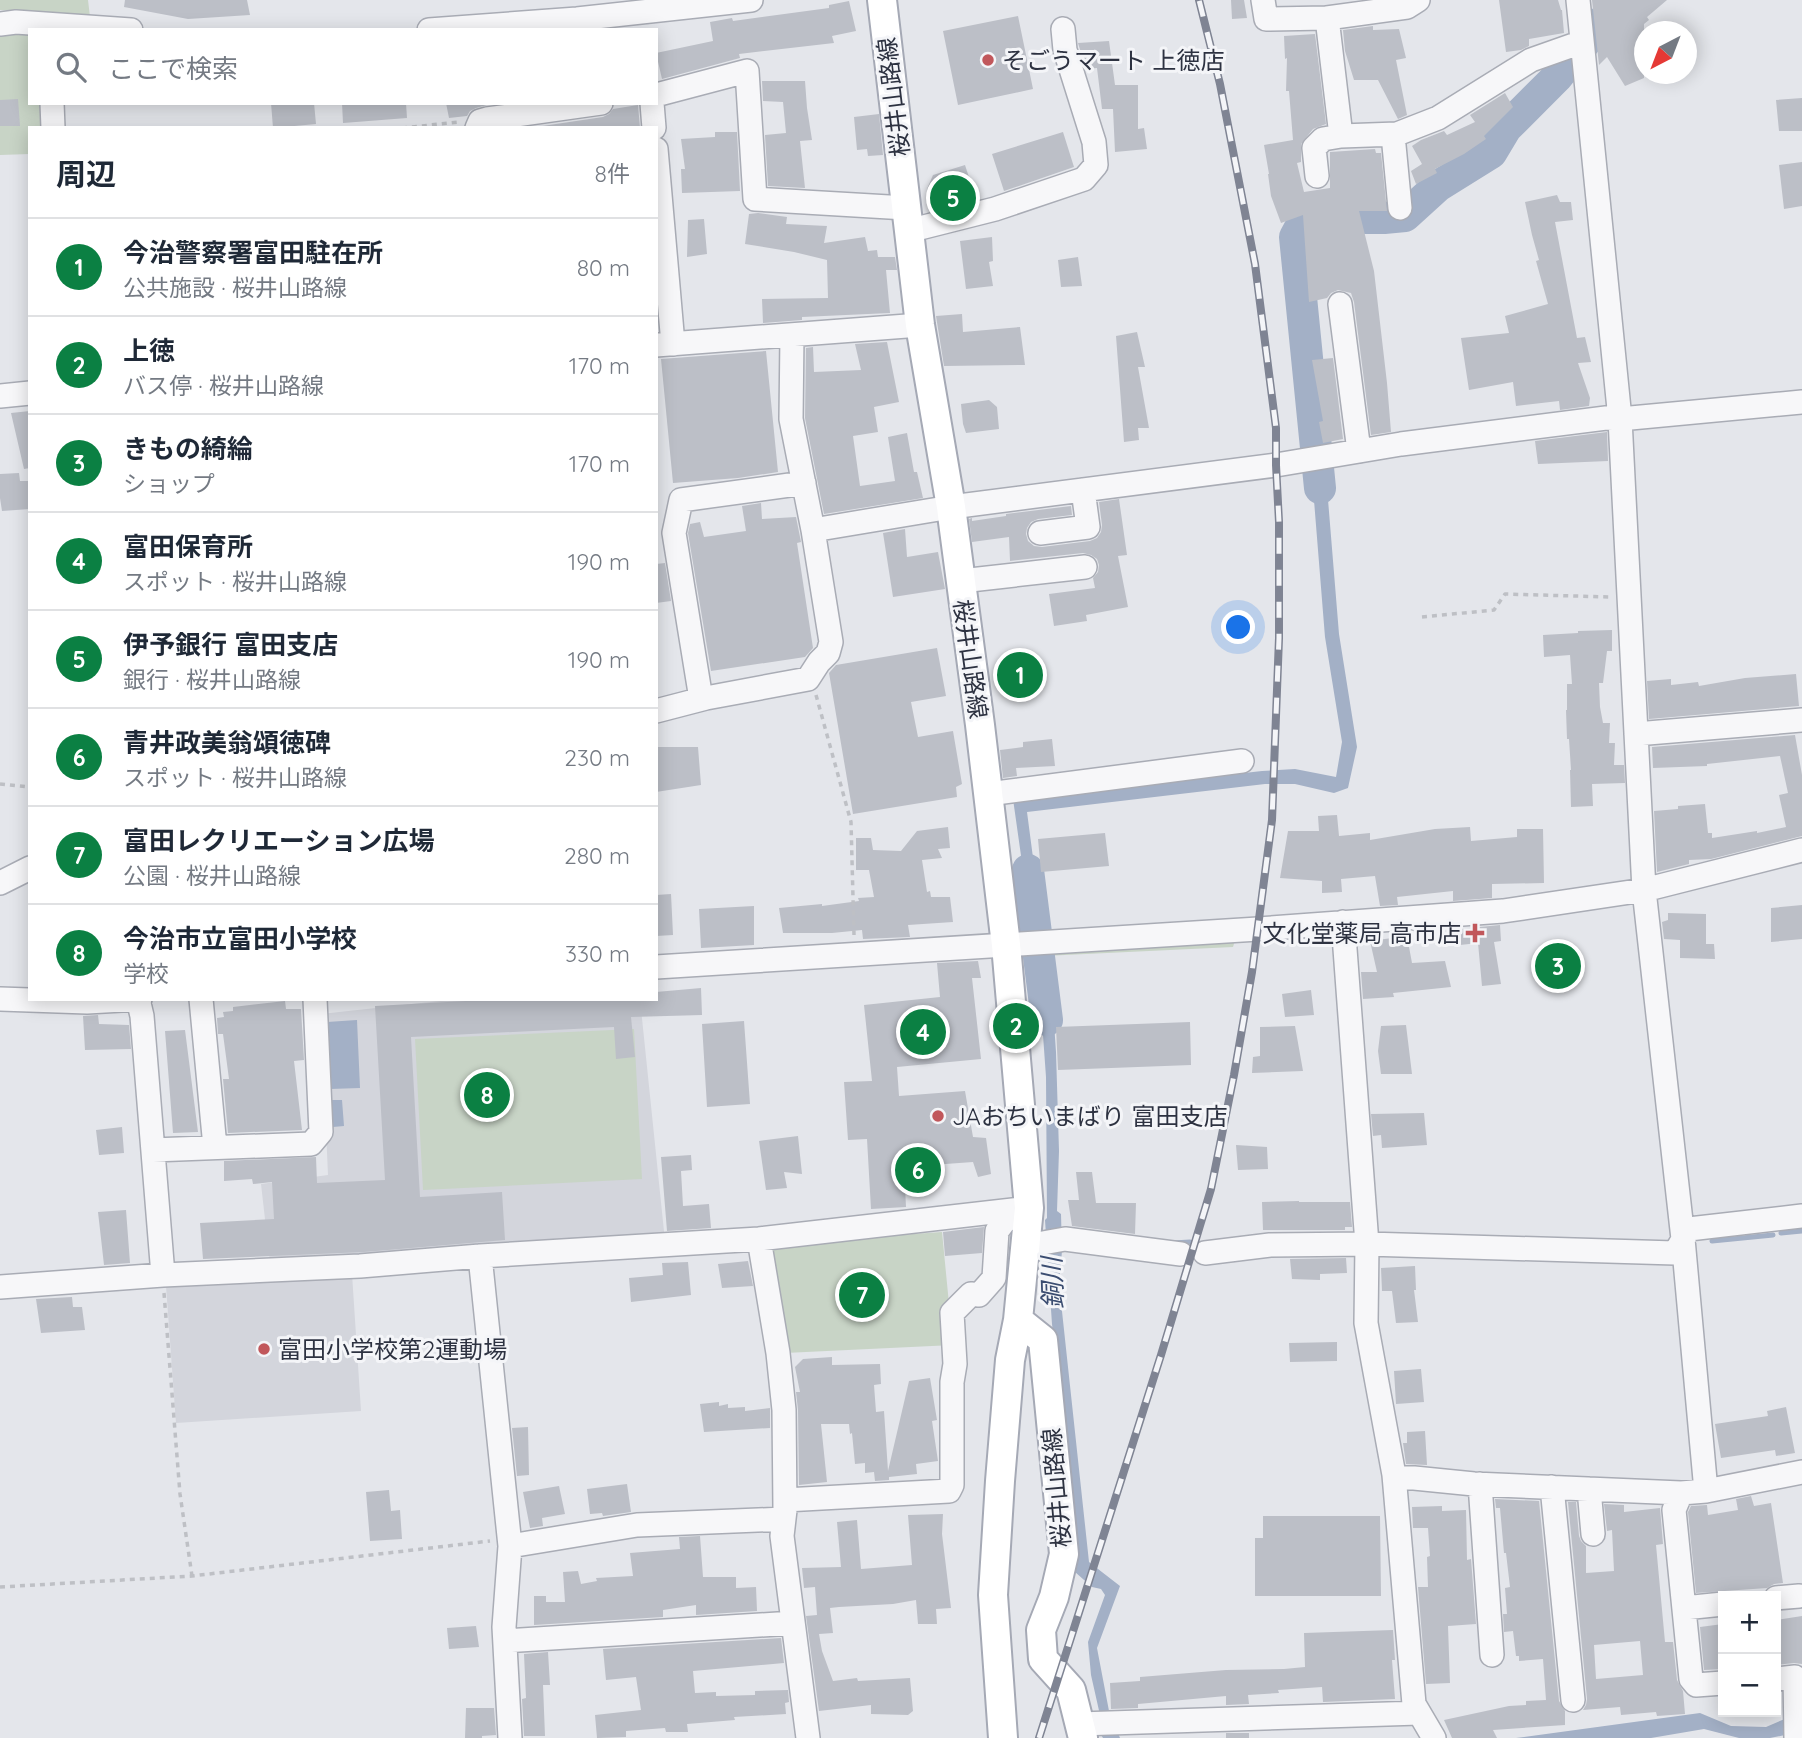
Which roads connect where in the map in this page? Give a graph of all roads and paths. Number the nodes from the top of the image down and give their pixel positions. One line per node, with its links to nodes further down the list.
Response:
1 (751, 0): 8 (street)
2 (881, 0): 27 (main road, 桜井山路線)
3 (1263, 0): 6 (street)
4 (1418, 0): 6 (street)
5 (1578, 0): 13 (street)
6 (1327, 18): 23 (street)
7 (0, 23): 9 (street)
8 (524, 23): 10 (street); 11 (street)
9 (102, 28)
10 (456, 28)
11 (554, 28)
12 (1063, 29): 27 (street)
13 (1582, 42): 22 (street); 35 (street)
14 (658, 94): 27 (street)
15 (52, 105): 19 (street)
16 (589, 105): 18 (street)
17 (652, 105): 21 (street)
18 (482, 123): 20 (path)
19 (53, 126)
20 (434, 126)
21 (654, 126)
22 (1393, 135): 23 (street); 26 (street)
23 (1340, 136): 24 (street)
24 (1317, 176)
25 (658, 194): 31 (street)
26 (1400, 208)
27 (907, 219): 29 (main road, 桜井山路線)
28 (1340, 304): 36 (street)
29 (919, 325): 30 (street); 39 (main road, 桜井山路線)
30 (792, 335): 31 (street); 37 (street)
31 (665, 344)
32 (28, 393): 33 (street)
33 (0, 396)
34 (1802, 402): 35 (street)
35 (1620, 419): 36 (street); 44 (street)
36 (1359, 451): 38 (street)
37 (804, 483): 40 (street); 47 (street)
38 (1083, 490): 39 (street); 41 (street)
39 (951, 508): 40 (street); 43 (main road, 桜井山路線)
40 (813, 530): 46 (street)
41 (1040, 533)
42 (1085, 568): 43 (street)
43 (961, 581): 54 (main road, 桜井山路線)
44 (1629, 597): 45 (path); 50 (street)
45 (1422, 617)
46 (810, 675): 47 (street); 61 (path)
47 (701, 699): 48 (street)
48 (658, 710)
49 (1802, 720): 50 (street)
50 (1636, 734): 58 (street)
51 (1242, 761): 54 (street)
52 (0, 784): 53 (path)
53 (28, 787)
54 (988, 794): 60 (main road, 桜井山路線)
55 (1802, 850): 58 (street)
56 (28, 869): 57 (street)
57 (0, 883)
58 (1644, 890): 59 (street); 75 (street)
59 (1343, 922): 60 (street); 76 (street)
60 (1006, 945): 61 (street); 72 (main road, 桜井山路線)
61 (854, 954): 62 (street)
62 (658, 967)
63 (0, 999): 64 (street)
64 (28, 1000)
65 (58, 1001): 66 (street)
66 (104, 1001)
67 (139, 1001): 71 (street)
68 (201, 1001): 70 (street)
69 (315, 1001): 70 (street)
70 (215, 1147): 71 (street)
71 (153, 1150): 81 (street)
72 (1029, 1212): 74 (street); 77 (main road, 桜井山路線); 91 (street)
73 (1802, 1216): 75 (street)
74 (759, 1239): 80 (street); 91 (street)
75 (1683, 1239): 76 (street); 89 (street)
76 (1367, 1244): 78 (street); 85 (street)
77 (1026, 1246): 79 (street); 83 (main road, 桜井山路線)
78 (1205, 1253)
79 (1181, 1254)
80 (480, 1256): 81 (street); 93 (street)
81 (163, 1275): 82 (street); 94 (path)
82 (0, 1287)
83 (1017, 1320): 107 (main road, 桜井山路線); 110 (main road, 桜井山路線)
84 (1802, 1472): 89 (street)
85 (1395, 1478): 86 (street); 106 (street)
86 (1480, 1484): 87 (street); 102 (street)
87 (1552, 1487): 88 (street); 105 (street)
88 (1589, 1489): 90 (street); 92 (street)
89 (1706, 1491): 90 (street)
90 (1681, 1493): 99 (street)
91 (785, 1510): 93 (street); 100 (street)
92 (1593, 1534)
93 (510, 1542): 94 (path); 101 (street)
94 (192, 1576): 95 (path)
95 (0, 1587)
96 (1799, 1596): 97 (street)
97 (1781, 1598)
98 (1718, 1605): 99 (street)
99 (1684, 1608): 104 (street)
100 (793, 1623): 101 (street); 109 (street)
101 (505, 1641): 108 (street)
102 (1492, 1655)
103 (1791, 1678): 112 (street)
104 (1718, 1684)
105 (1573, 1700)
106 (1419, 1713): 107 (street); 111 (street)
107 (1081, 1731)
108 (510, 1738)
109 (808, 1738)
110 (1003, 1738)
111 (1434, 1738)
112 (1796, 1738)

